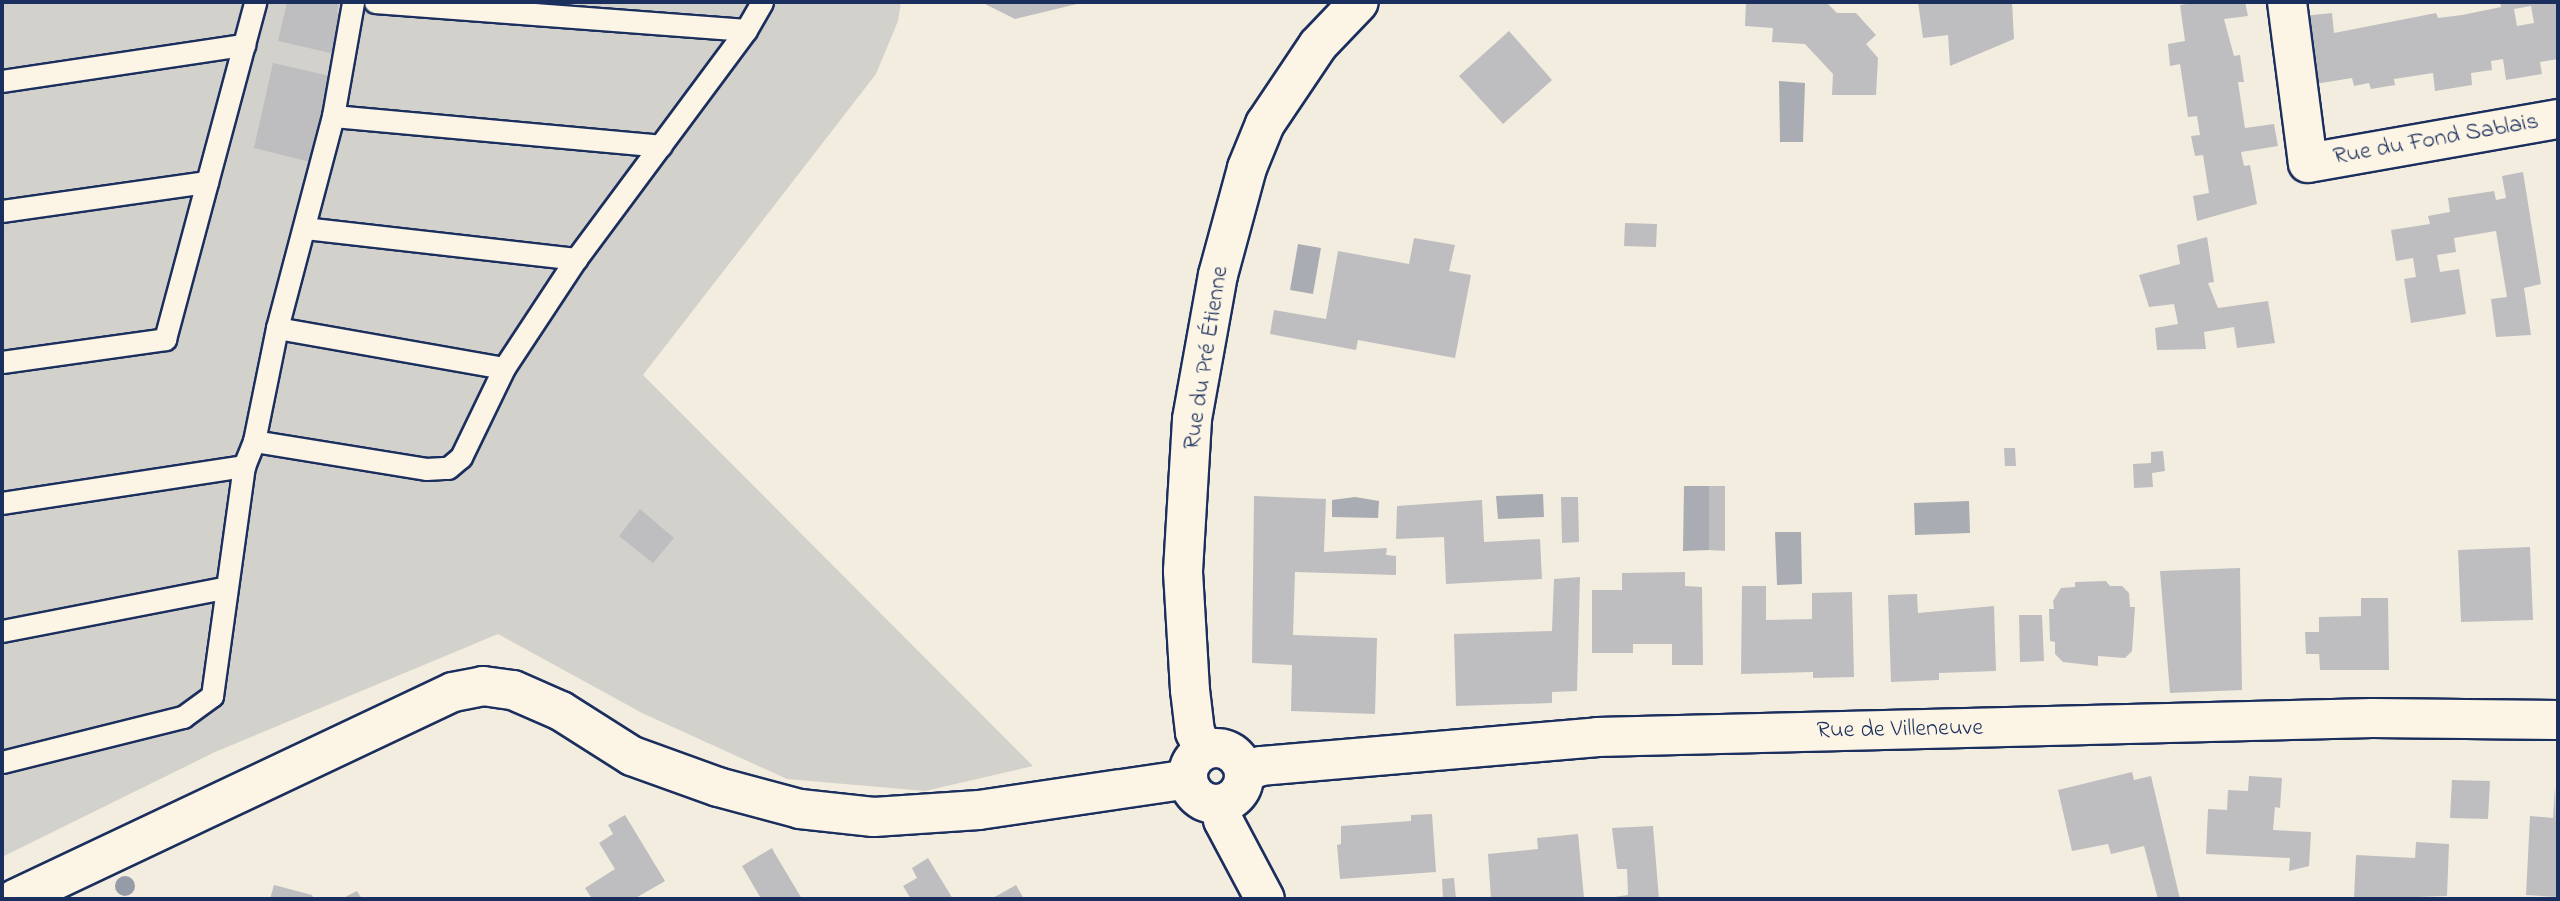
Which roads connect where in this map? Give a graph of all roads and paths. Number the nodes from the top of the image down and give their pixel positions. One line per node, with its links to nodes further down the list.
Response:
1 (255, 2): 8 (lane)
2 (353, 2): 10 (lane)
3 (375, 2): 7 (lane)
4 (762, 2): 7 (lane)
5 (1359, 2): 27 (street, Rue du Pré Étienne)
6 (2287, 2): 11 (street, Rue du Fond Sablais)
7 (746, 30): 12 (lane)
8 (244, 46): 9 (lane); 13 (lane)
9 (2, 82)
10 (332, 116): 12 (lane); 15 (lane)
11 (2558, 118)
12 (661, 146): 16 (lane)
13 (207, 182): 14 (lane); 18 (lane)
14 (2, 211)
15 (305, 228): 16 (lane); 17 (lane)
16 (576, 259): 19 (lane)
17 (277, 328): 19 (lane); 20 (lane)
18 (2, 362)
19 (504, 368): 20 (lane)
20 (254, 441): 21 (lane)
21 (244, 466): 22 (lane); 23 (lane)
22 (2, 503)
23 (224, 588): 24 (lane); 26 (lane)
24 (2, 632)
25 (2558, 720): 28 (street, Rue de Villeneuve)
26 (2, 762)
27 (1196, 764): 28 (street); 29 (street)
28 (1233, 788): 30 (street)
29 (15, 899)
30 (1265, 899)

